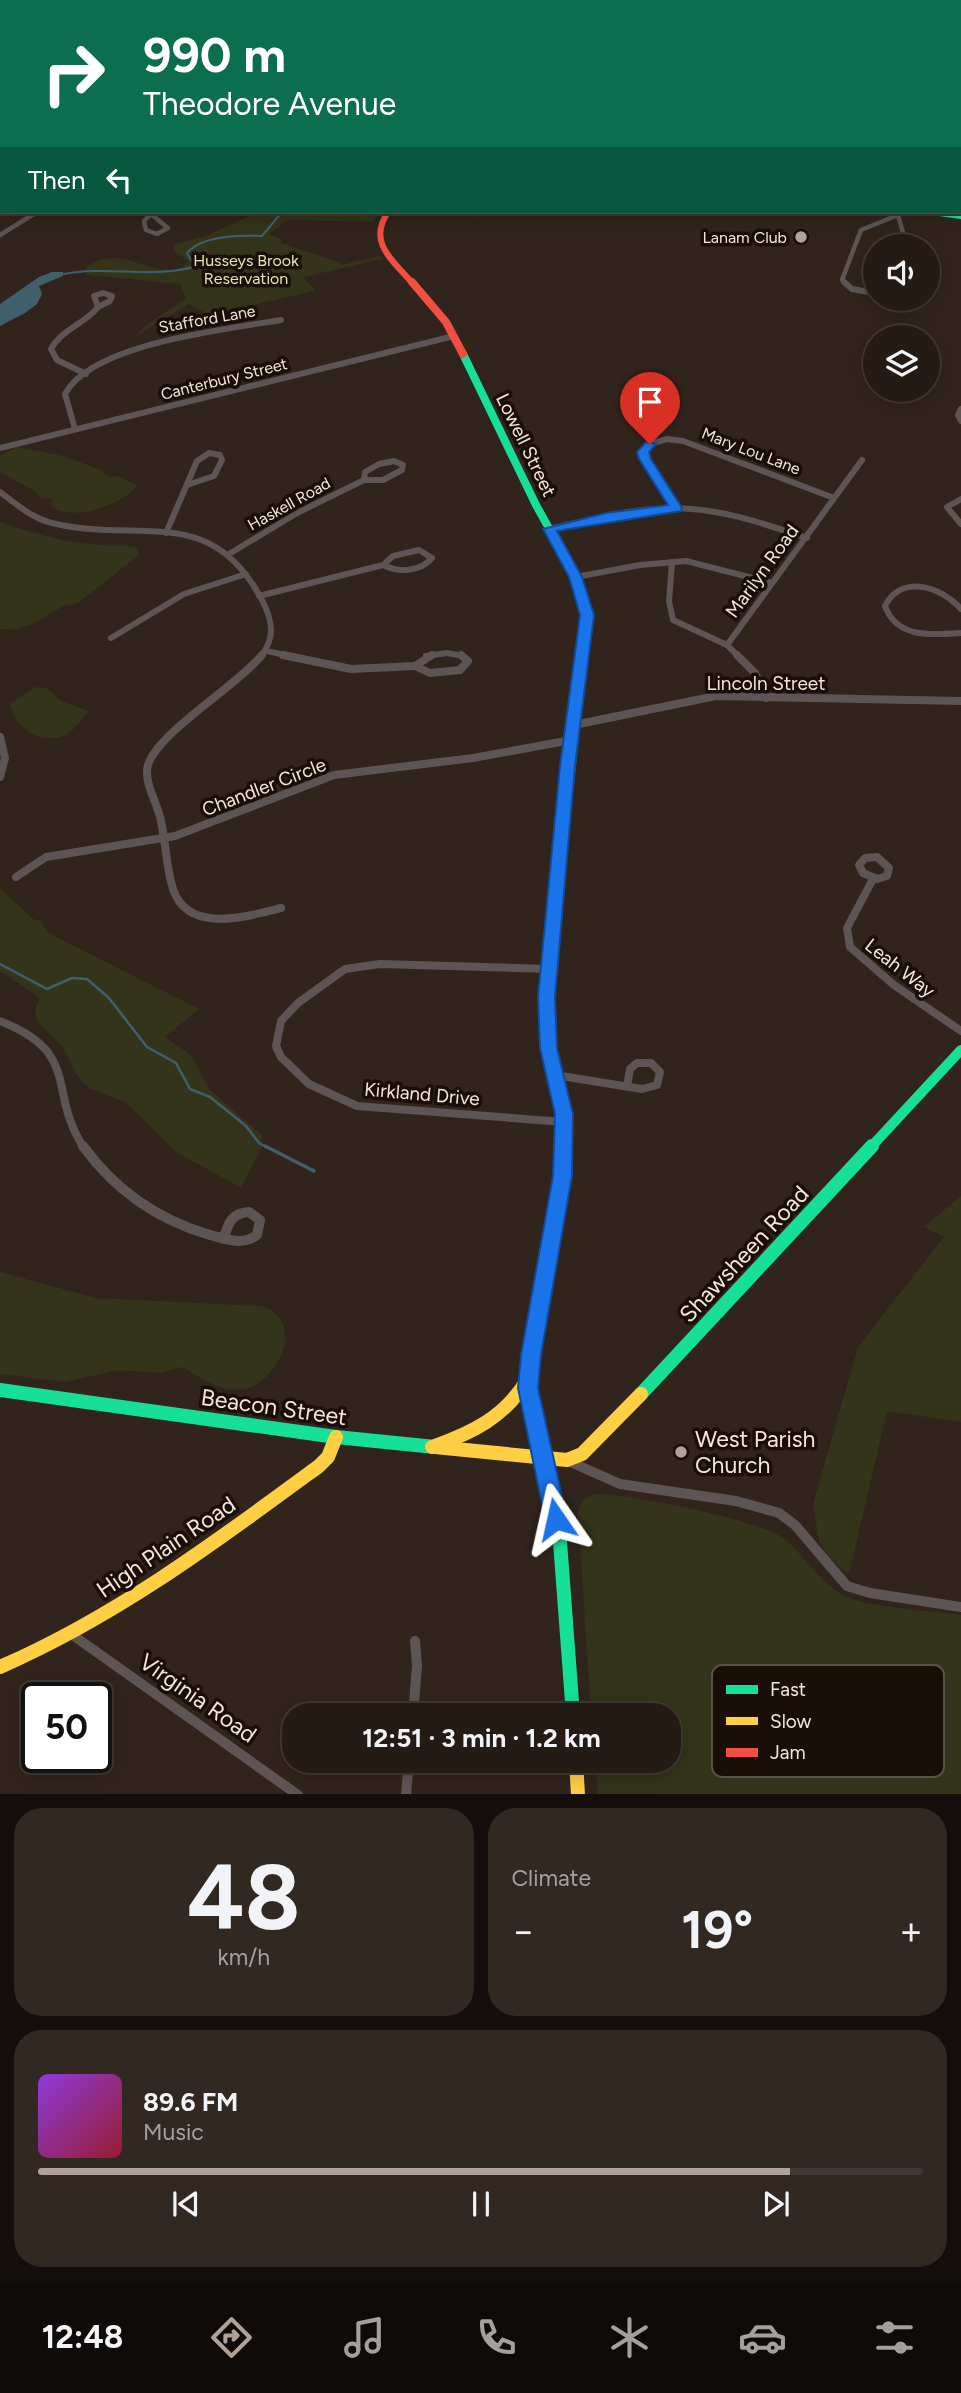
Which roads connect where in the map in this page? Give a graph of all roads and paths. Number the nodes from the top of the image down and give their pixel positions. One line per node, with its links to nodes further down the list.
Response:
1 (34, 214): 8 (street)
2 (152, 214): 3 (street)
3 (154, 214)
4 (386, 214): 12 (main road, Lowell Street)
5 (897, 214): 9 (street)
6 (899, 214): 7 (street)
7 (904, 234)
8 (0, 235)
9 (863, 291)
10 (98, 307): 13 (street)
11 (281, 320): 13 (street, Stafford Lane)
12 (454, 336): 16 (street, Canterbury Street); 26 (main road, Lowell Street)
13 (86, 374): 16 (street, Stafford Lane)
14 (961, 409): 15 (street)
15 (961, 421)
16 (75, 429): 17 (street, Canterbury Street)
17 (0, 448)
18 (862, 460): 22 (street, Marilyn Road)
19 (364, 480): 19 (street, Haskell Road); 29 (street, Haskell Road)
20 (187, 485): 20 (street); 27 (street)
21 (0, 492): 27 (street)
22 (834, 498): 24 (street, Mary Lou Lane); 28 (street, Marilyn Road)
23 (961, 499): 25 (street)
24 (676, 508): 26 (street); 28 (street)
25 (961, 524)
26 (549, 529): 33 (main road, Lowell Street)
27 (166, 533): 29 (street)
28 (807, 538): 34 (street, Marilyn Road)
29 (229, 554): 32 (street)
30 (672, 562): 33 (street); 34 (street); 39 (street)
31 (383, 565): 31 (street); 35 (street)
32 (246, 574): 35 (street); 38 (street)
33 (576, 577): 44 (main road, Lowell Street)
34 (772, 583): 39 (street, Marilyn Road)
35 (259, 596): 40 (street)
36 (961, 609): 37 (street)
37 (961, 633)
38 (111, 638)
39 (727, 645): 42 (street, Marilyn Road)
40 (265, 651): 41 (street); 48 (street)
41 (415, 666): 41 (street)
42 (766, 698): 43 (street, Lincoln Street); 44 (street, Lincoln Street)
43 (961, 701)
44 (573, 724): 46 (main road, Lowell Street)
45 (0, 737): 47 (street)
46 (571, 740): 48 (street, Chandler Circle); 52 (main road, Lowell Street)
47 (0, 777)
48 (164, 839): 49 (street, Chandler Circle); 51 (street)
49 (16, 877)
50 (873, 879): 54 (street, Leah Way)
51 (281, 908)
52 (549, 969): 56 (main road, Lowell Street); 58 (street, Kirkland Drive)
53 (0, 1021): 59 (street)
54 (961, 1031)
55 (961, 1051): 65 (main road, Shawsheen Road)
56 (555, 1075): 57 (street); 58 (main road, Lowell Street)
57 (626, 1086)
58 (564, 1122): 60 (main road, Lowell Street)
59 (224, 1238)
60 (529, 1370): 63 (main road); 64 (main road, Lowell Street)
61 (0, 1390): 62 (main road, Beacon Street)
62 (336, 1437): 63 (main road, Beacon Street); 67 (main road, High Plain Road)
63 (429, 1448): 64 (main road, Beacon Street)
64 (544, 1460): 65 (main road); 71 (main road, Lowell Street)
65 (567, 1460): 66 (street)
66 (961, 1607)
67 (74, 1636): 69 (main road, High Plain Road); 74 (street, Virginia Road)
68 (415, 1641): 70 (street)
69 (0, 1667)
70 (414, 1703)
71 (572, 1703)
72 (408, 1773): 75 (street)
73 (577, 1773): 76 (main road)
74 (298, 1794)
75 (406, 1794)
76 (578, 1794)

